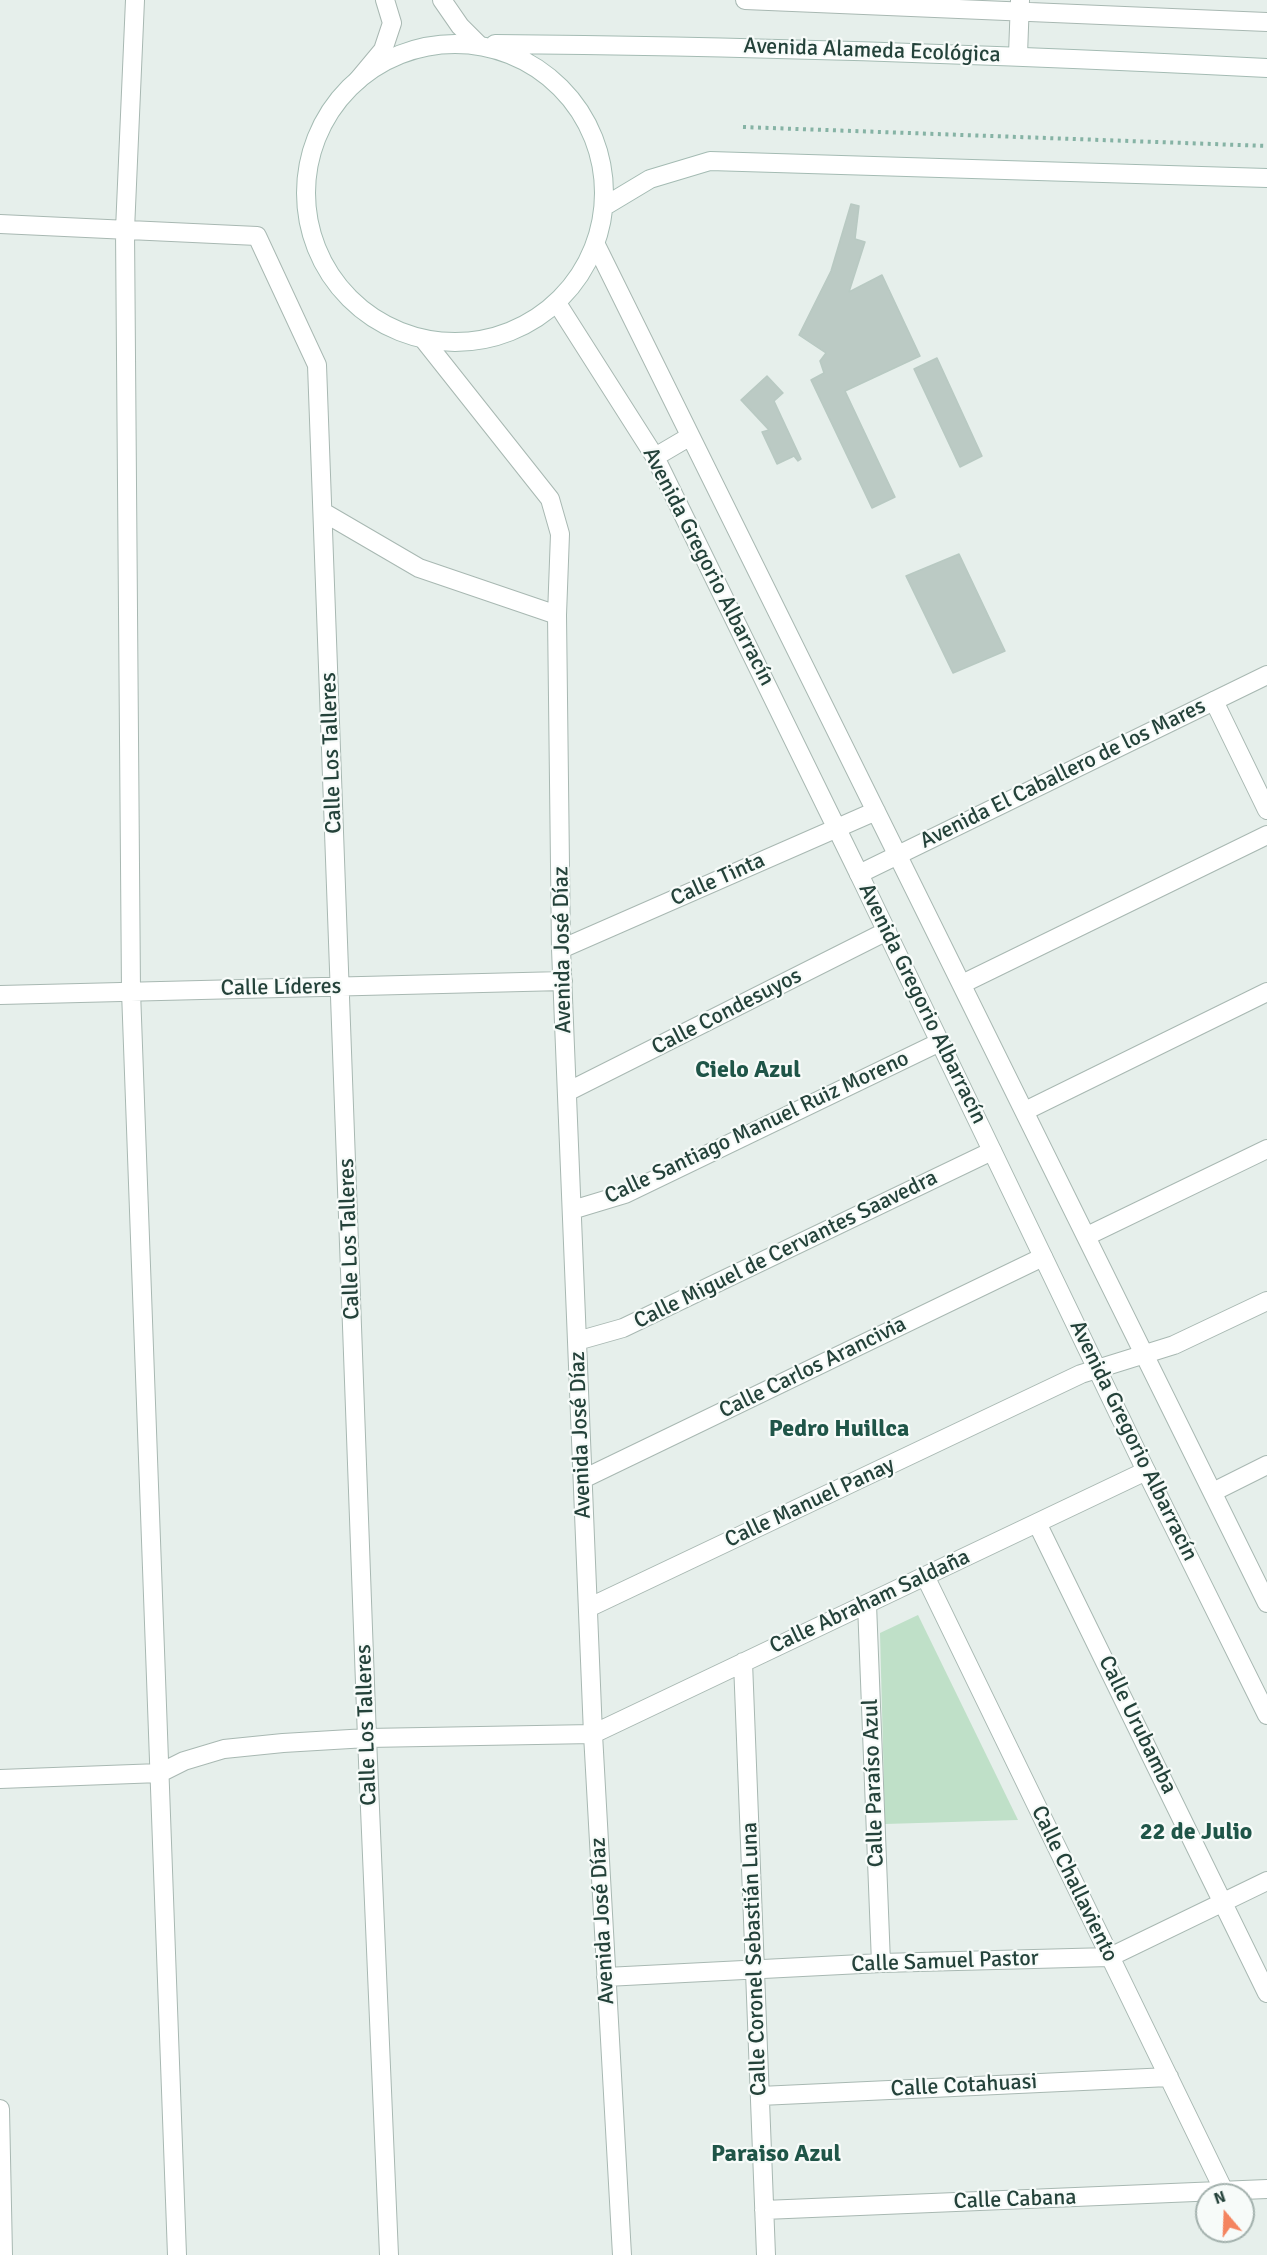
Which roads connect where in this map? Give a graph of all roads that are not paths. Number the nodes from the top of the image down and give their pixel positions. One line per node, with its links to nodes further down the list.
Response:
1 (135, 0): 14 (street)
2 (385, 0): 10 (street)
3 (442, 0): 7 (street)
4 (745, 0): 5 (street)
5 (1020, 5): 6 (street); 8 (street)
6 (1267, 22)
7 (477, 44): 8 (street, Avenida Alameda Ecológica); 10 (street); 12 (street)
8 (1018, 55): 9 (street, Avenida Alameda Ecológica)
9 (1267, 68)
10 (358, 80): 17 (street)
11 (1267, 178): 12 (street)
12 (605, 206): 15 (street)
13 (0, 224): 14 (street)
14 (125, 230): 20 (street, Calle Los Talleres); 35 (street)
15 (596, 245): 16 (street); 18 (street, Avenida Gregorio Albarracín)
16 (557, 303): 17 (street); 19 (street, Avenida Gregorio Albarracín)
17 (424, 340): 21 (street, Avenida José Díaz)
18 (689, 437): 19 (street); 25 (street, Avenida Gregorio Albarracín)
19 (655, 457): 26 (street, Avenida Gregorio Albarracín)
20 (322, 512): 21 (street); 34 (street, Calle Los Talleres)
21 (557, 615): 31 (street, Avenida José Díaz)
22 (1267, 675): 23 (street, Avenida El Caballero de los Mares)
23 (1214, 701): 24 (street); 28 (street, Avenida El Caballero de los Mares)
24 (1267, 810)
25 (876, 811): 26 (street, Calle Tinta); 28 (street, Avenida Gregorio Albarracín)
26 (837, 829): 29 (street, Avenida Gregorio Albarracín); 31 (street, Calle Tinta)
27 (1267, 836): 33 (street)
28 (897, 854): 29 (street, Avenida El Caballero de los Mares); 33 (street, Avenida Gregorio Albarracín)
29 (859, 874): 30 (street, Avenida Gregorio Albarracín)
30 (887, 931): 38 (street, Avenida Gregorio Albarracín); 39 (street, Calle Condesuyos)
31 (561, 949): 32 (street, Avenida José Díaz)
32 (563, 981): 34 (street, Calle Líderes); 39 (street, Avenida José Díaz)
33 (962, 984): 40 (street, Avenida Gregorio Albarracín)
34 (341, 986): 35 (street, Calle Líderes); 62 (street, Calle Los Talleres)
35 (131, 992): 37 (street, Calle Líderes); 63 (street)
36 (1267, 992): 40 (street)
37 (0, 995)
38 (940, 1042): 42 (street, Avenida Gregorio Albarracín); 43 (street, Calle Santiago Manuel Ruiz Moreno)
39 (567, 1092): 43 (street, Avenida José Díaz)
40 (1025, 1111): 44 (street, Avenida Gregorio Albarracín)
41 (1267, 1149): 44 (street)
42 (992, 1150): 45 (street, Avenida Gregorio Albarracín); 47 (street, Calle Miguel de Cervantes Saavedra)
43 (572, 1210): 47 (street, Avenida José Díaz)
44 (1087, 1236): 48 (street, Avenida Gregorio Albarracín)
45 (1044, 1257): 49 (street, Avenida Gregorio Albarracín); 52 (street, Calle Carlos Arancivia)
46 (1267, 1301): 48 (street, Calle Manuel Panay)
47 (577, 1341): 52 (street, Avenida José Díaz)
48 (1145, 1352): 49 (street, Calle Manuel Panay); 53 (street, Avenida Gregorio Albarracín)
49 (1097, 1368): 51 (street, Avenida Gregorio Albarracín); 58 (street, Calle Manuel Panay)
50 (1267, 1465): 53 (street)
51 (1146, 1471): 54 (street, Calle Abraham Saldaña); 60 (street, Avenida Gregorio Albarracín)
52 (583, 1479): 58 (street, Avenida José Díaz)
53 (1213, 1492): 56 (street, Avenida Gregorio Albarracín)
54 (1037, 1523): 55 (street, Calle Abraham Saldaña); 66 (street, Calle Urubamba)
55 (925, 1576): 57 (street, Calle Abraham Saldaña); 67 (street, Calle Challaviento)
56 (1267, 1603)
57 (867, 1604): 59 (street, Calle Abraham Saldaña); 68 (street, Calle Paraíso Azul)
58 (588, 1608): 61 (street, Avenida José Díaz)
59 (743, 1662): 61 (street, Calle Abraham Saldaña); 69 (street, Calle Coronel Sebastián Luna)
60 (1267, 1715)
61 (593, 1734): 62 (street); 70 (street, Avenida José Díaz)
62 (367, 1738): 63 (street); 80 (street, Calle Los Talleres)
63 (160, 1773): 64 (street); 79 (street)
64 (0, 1779)
65 (1267, 1881): 66 (street, Calle Samuel Pastor)
66 (1224, 1902): 67 (street, Calle Samuel Pastor); 71 (street, Calle Urubamba)
67 (1110, 1956): 68 (street, Calle Samuel Pastor); 72 (street, Calle Challaviento)
68 (881, 1963): 69 (street, Calle Samuel Pastor)
69 (756, 1971): 70 (street, Calle Samuel Pastor); 73 (street, Calle Coronel Sebastián Luna)
70 (606, 1977): 81 (street, Avenida José Díaz)
71 (1267, 1993)
72 (1168, 2077): 73 (street, Calle Cotahuasi); 75 (street, Calle Challaviento)
73 (760, 2096): 77 (street, Calle Coronel Sebastián Luna)
74 (0, 2109): 78 (street)
75 (1220, 2183)
76 (1195, 2192): 77 (street, Calle Cabana)
77 (764, 2210): 82 (street, Calle Coronel Sebastián Luna)
78 (3, 2255)
79 (177, 2255)
80 (389, 2255)
81 (622, 2255)
82 (766, 2255)

